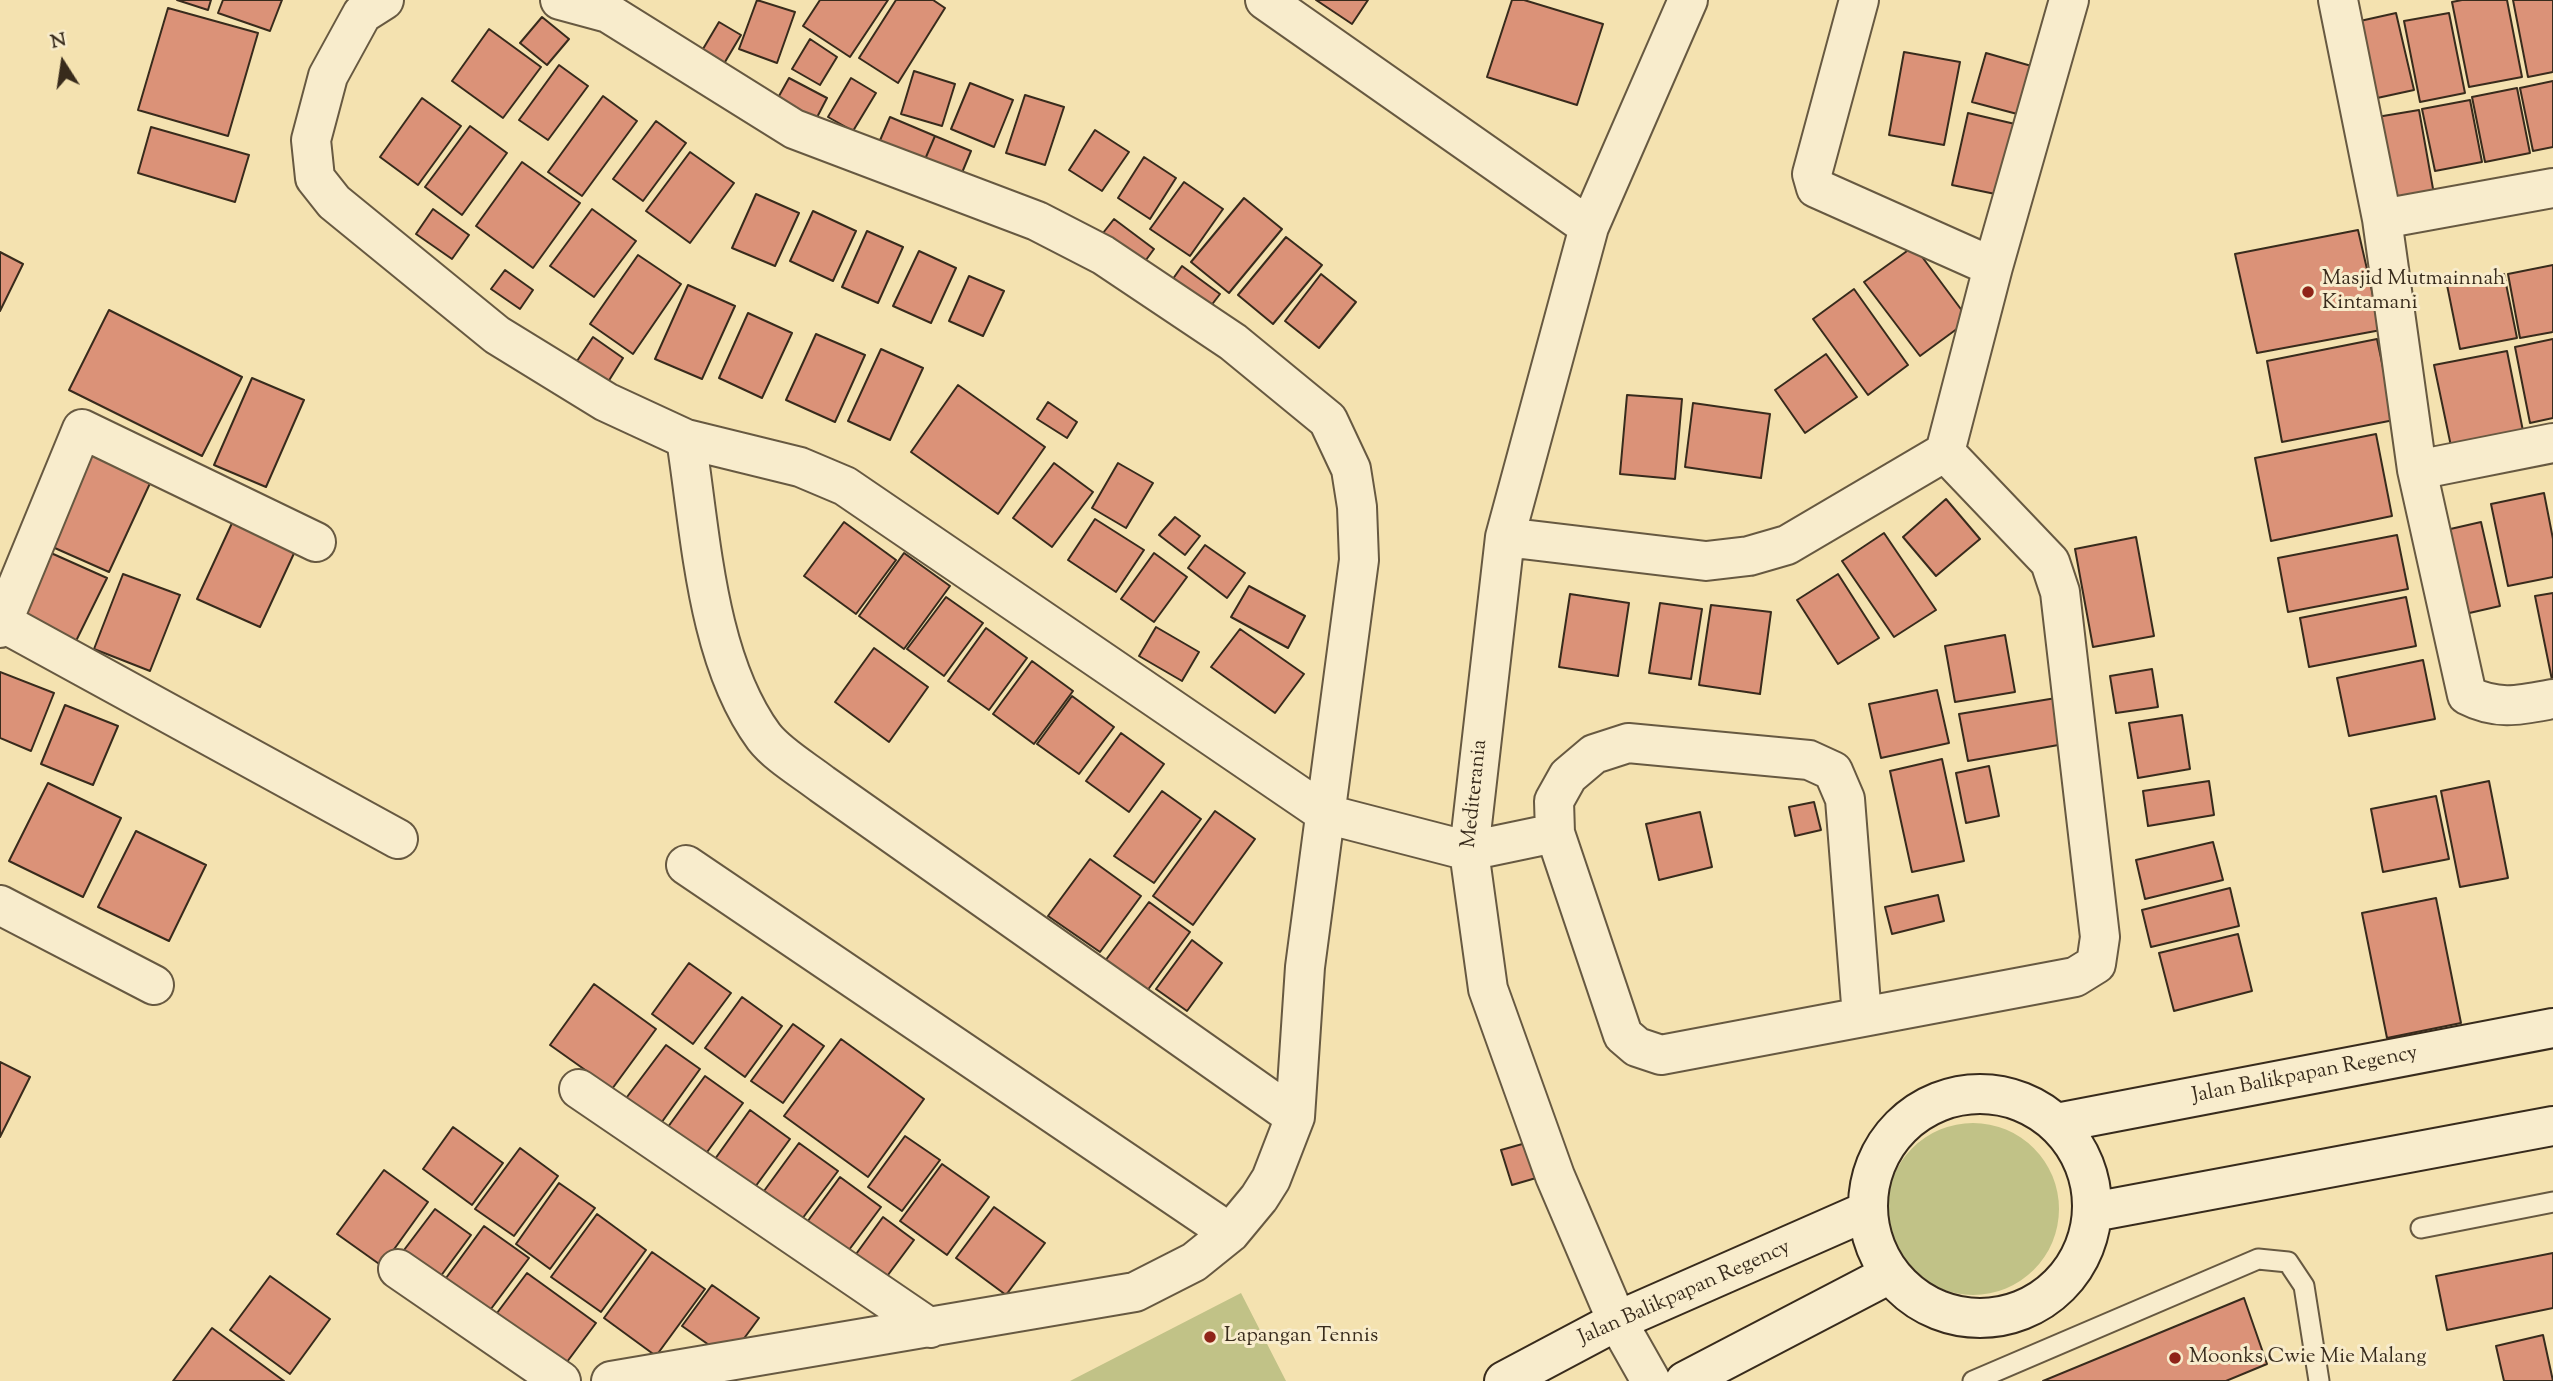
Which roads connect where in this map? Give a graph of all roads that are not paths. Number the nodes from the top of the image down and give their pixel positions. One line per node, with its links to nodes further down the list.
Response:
1 (384, 0): 12 (street)
2 (560, 0): 20 (street)
3 (1265, 0): 10 (street)
4 (1688, 0): 10 (street, Mediterania)
5 (1859, 0): 11 (street)
6 (2069, 0): 11 (street)
7 (2338, 0): 9 (street)
8 (2553, 188): 9 (street)
9 (2382, 219): 15 (street)
10 (1589, 227): 16 (street, Mediterania)
11 (1993, 267): 14 (street)
12 (686, 439): 20 (street); 30 (street)
13 (2553, 443): 15 (street)
14 (1945, 452): 16 (street); 27 (street)
15 (2417, 470): 19 (street)
16 (1505, 537): 23 (street, Mediterania)
17 (316, 542): 18 (street)
18 (1, 624): 22 (street)
19 (2553, 699)
20 (1326, 814): 23 (street); 30 (street)
21 (1555, 833): 23 (street); 27 (street); 27 (street)
22 (398, 839)
23 (1469, 851): 40 (street, Mediterania)
24 (686, 865): 37 (street)
25 (0, 905): 26 (street)
26 (154, 985)
27 (1862, 1017)
28 (2553, 1028): 31 (street, Jalan Balikpapan Regency)
29 (579, 1089): 41 (street)
30 (1295, 1117): 37 (street)
31 (2057, 1123): 34 (street); 35 (street)
32 (2553, 1126): 35 (street)
33 (2553, 1202): 36 (lane)
34 (1867, 1211): 39 (street); 40 (street, Jalan Balikpapan Regency)
35 (2093, 1212): 39 (street)
36 (2421, 1228)
37 (1230, 1233): 41 (street)
38 (398, 1269): 42 (street)
39 (1890, 1274): 46 (street)
40 (1617, 1321): 44 (street, Jalan Balikpapan Regency); 45 (street, Mediterania)
41 (930, 1328): 43 (street)
42 (561, 1381)
43 (611, 1381)
44 (1504, 1381)
45 (1651, 1381)
46 (1685, 1381)
47 (1973, 1381): 48 (lane)
48 (2319, 1381)

